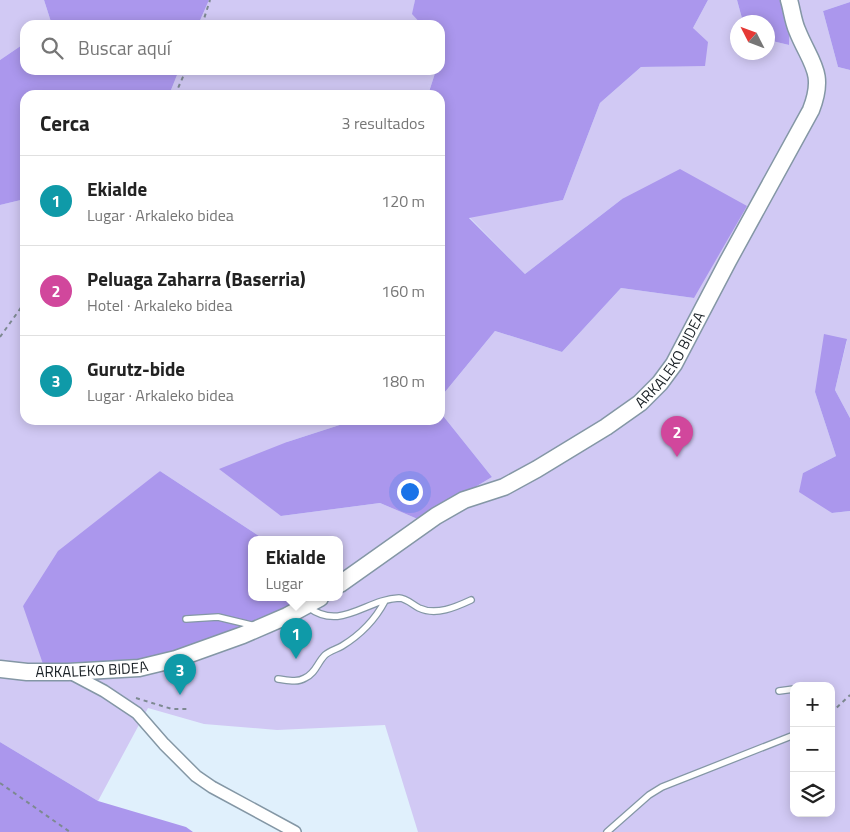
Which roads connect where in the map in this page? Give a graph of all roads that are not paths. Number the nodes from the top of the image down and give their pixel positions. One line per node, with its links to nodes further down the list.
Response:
1 (789, 0): 2 (street, ARKALEKO BIDEA)
2 (343, 582)
3 (471, 600): 4 (lane)
4 (385, 601): 5 (lane); 10 (lane)
5 (313, 602): 7 (street, ARKALEKO BIDEA)
6 (186, 618): 7 (lane)
7 (261, 627): 9 (street, ARKALEKO BIDEA)
8 (0, 669): 9 (street, ARKALEKO BIDEA)
9 (68, 672): 14 (street)
10 (278, 679)
11 (790, 690): 12 (lane)
12 (779, 691)
13 (790, 736): 15 (lane)
14 (294, 832)
15 (607, 832)

